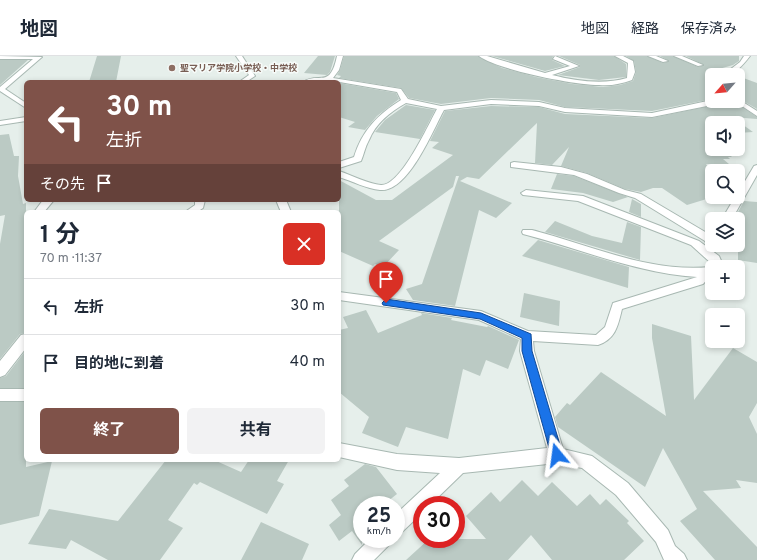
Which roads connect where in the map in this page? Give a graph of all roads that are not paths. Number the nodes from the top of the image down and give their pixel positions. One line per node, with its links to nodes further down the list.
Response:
1 (239, 56): 15 (street)
2 (340, 56): 14 (street)
3 (482, 56): 13 (street)
4 (618, 56): 13 (street)
5 (651, 56): 10 (street)
6 (677, 56): 11 (street)
7 (0, 57): 21 (street)
8 (555, 58): 13 (street)
9 (745, 59): 12 (street)
10 (665, 61)
11 (700, 65)
12 (734, 68)
13 (546, 75)
14 (330, 79): 16 (street); 17 (street)
15 (245, 80)
16 (322, 80)
17 (336, 80)
18 (341, 81): 19 (street)
19 (405, 101): 23 (street); 27 (street)
20 (705, 104): 23 (street)
21 (24, 105)
22 (745, 106): 24 (street)
23 (441, 108): 30 (street)
24 (757, 114)
25 (24, 120): 26 (street)
26 (0, 123)
27 (341, 164)
28 (514, 165): 38 (street)
29 (757, 168): 36 (street)
30 (341, 175)
31 (526, 193): 39 (street)
32 (47, 202): 34 (street)
33 (200, 202): 35 (street)
34 (41, 210)
35 (193, 210)
36 (731, 212)
37 (527, 232): 40 (street)
38 (705, 237)
39 (707, 260)
40 (705, 270)
41 (705, 275): 43 (street)
42 (341, 296): 43 (street)
43 (527, 336): 49 (street)
44 (24, 341): 45 (street)
45 (0, 371)
46 (0, 395): 47 (street)
47 (24, 395)
48 (341, 450): 50 (street)
49 (557, 455): 50 (street); 53 (street)
50 (459, 466): 51 (street)
51 (405, 517)
52 (374, 548): 54 (street)
53 (670, 557)
54 (361, 560)

